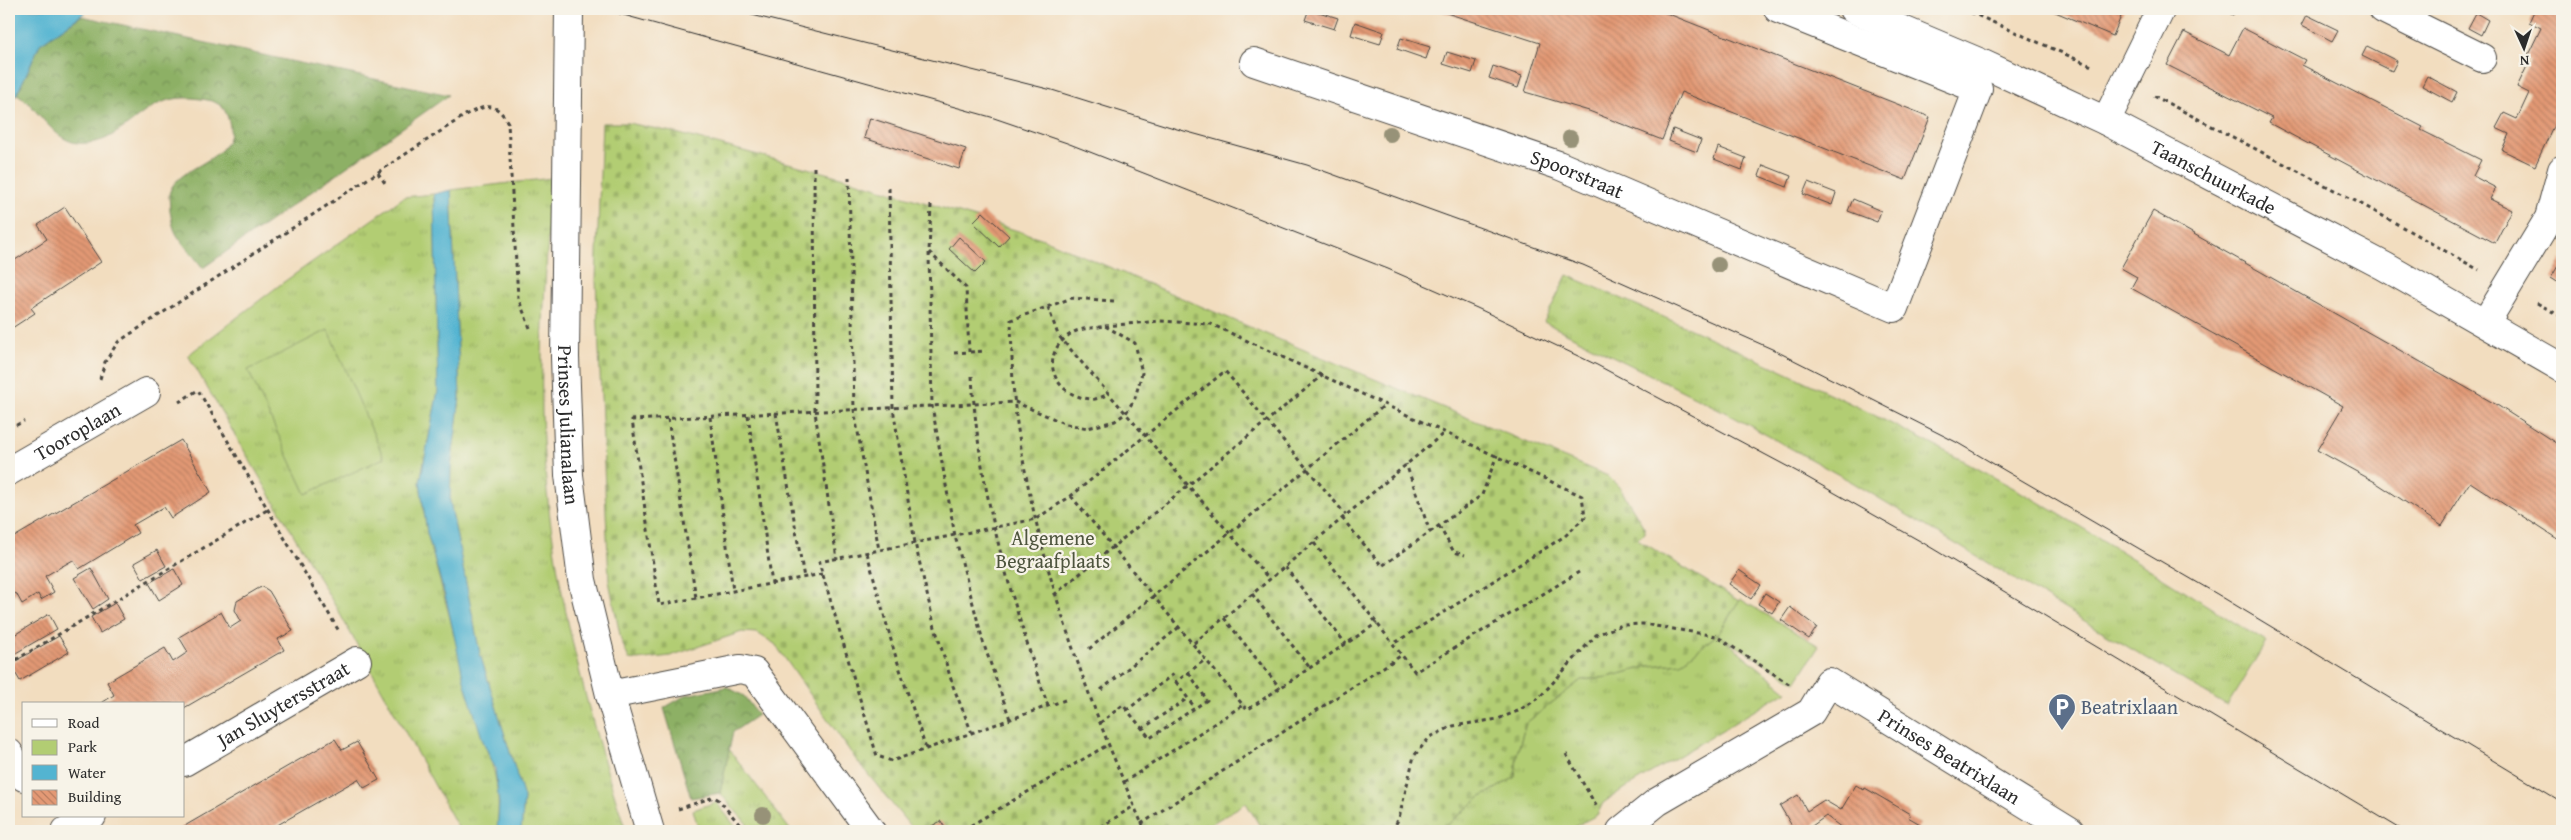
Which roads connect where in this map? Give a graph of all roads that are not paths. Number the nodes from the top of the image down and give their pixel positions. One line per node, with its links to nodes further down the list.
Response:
1 (569, 9): 16 (street, Prinses Julianalaan)
2 (1778, 9): 7 (street, Spoorstraat)
3 (1853, 9): 8 (street, Taanschuurkade)
4 (2161, 9): 8 (street)
5 (2391, 11): 6 (street)
6 (2482, 58)
7 (1254, 62)
8 (2106, 120): 11 (street, Taanschuurkade)
9 (2562, 170): 10 (street)
10 (2555, 210): 11 (street)
11 (2486, 322): 12 (street, Taanschuurkade)
12 (2562, 368)
13 (146, 392): 14 (street, Tooroplaan)
14 (9, 471)
15 (357, 661): 18 (street, Jan Sluytersstraat)
16 (610, 695): 22 (street, Prinses Julianalaan); 25 (street)
17 (9, 753): 19 (street)
18 (185, 761)
19 (22, 774)
20 (50, 818): 23 (street)
21 (89, 818): 24 (street)
22 (648, 825)
23 (58, 831)
24 (66, 831)
25 (871, 831)
26 (1621, 831): 27 (street, Prinses Beatrixlaan)
27 (2070, 831)

